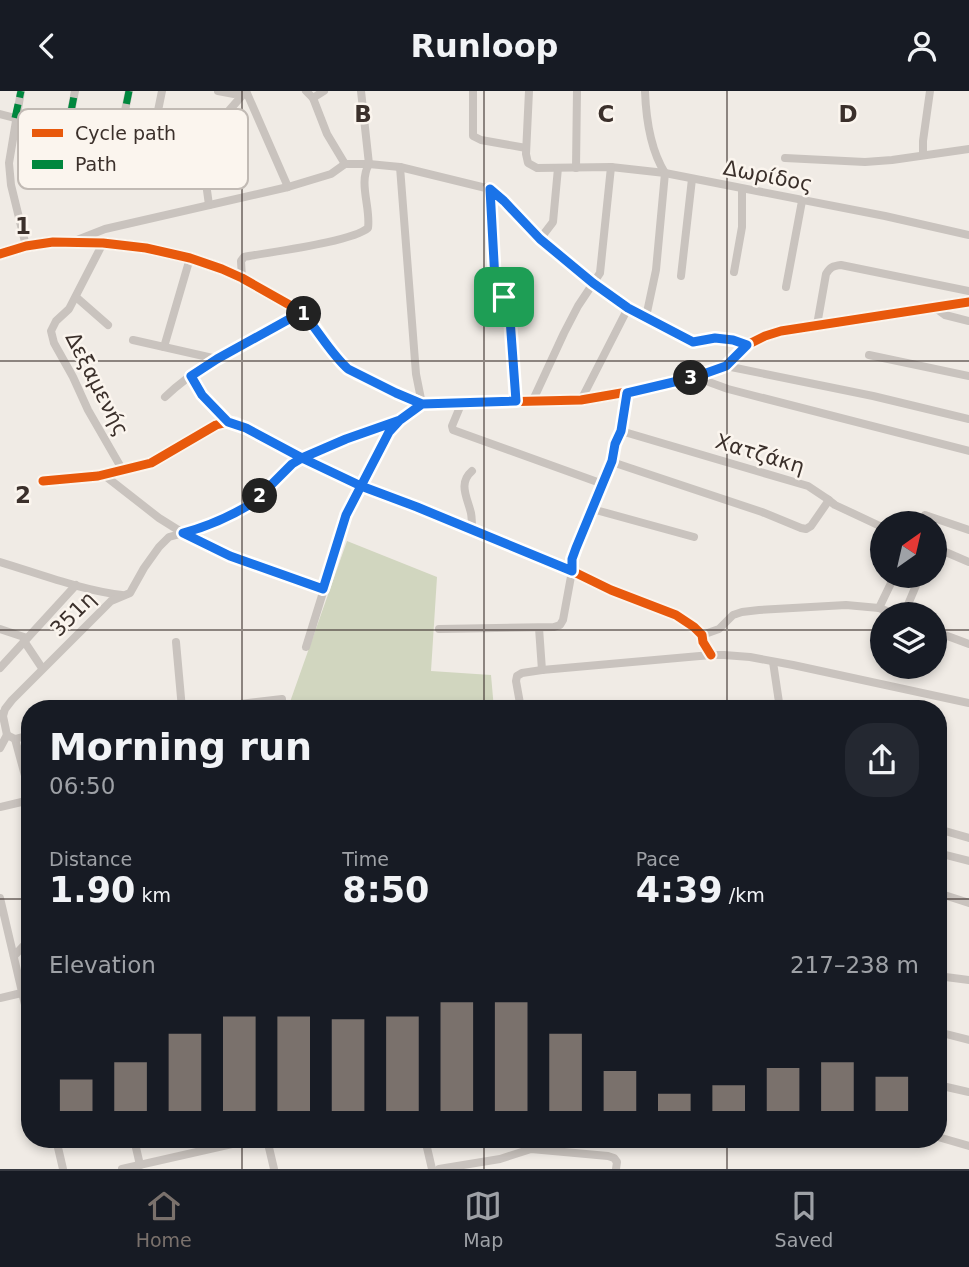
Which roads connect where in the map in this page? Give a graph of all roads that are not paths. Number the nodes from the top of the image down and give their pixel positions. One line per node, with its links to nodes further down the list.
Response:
1 (21, 91): 22 (street)
2 (75, 91): 17 (street)
3 (129, 91): 18 (street)
4 (162, 91): 19 (street)
5 (218, 91): 15 (street)
6 (246, 91): 15 (street); 20 (street); 36 (street)
7 (306, 91): 16 (street)
8 (324, 91): 16 (street)
9 (361, 91): 29 (street)
10 (473, 91): 24 (street)
11 (529, 91): 24 (street)
12 (577, 91): 33 (street)
13 (645, 91): 34 (street)
14 (930, 91): 26 (street)
15 (231, 92)
16 (313, 98): 28 (street)
17 (71, 109)
18 (125, 109)
19 (158, 109)
20 (230, 109)
21 (0, 114): 22 (street)
22 (15, 118): 23 (street); 46 (street)
23 (18, 119)
24 (526, 148): 32 (street, Δωρίδος)
25 (969, 149): 26 (street)
26 (923, 155): 27 (street)
27 (785, 158)
28 (345, 164): 29 (street); 36 (street)
29 (369, 164): 30 (street); 51 (street)
30 (400, 167): 38 (street); 79 (street)
31 (611, 167): 33 (street, Δωρίδος); 34 (street, Δωρίδος); 52 (street)
32 (558, 168): 33 (street, Δωρίδος); 43 (street)
33 (576, 168)
34 (665, 173): 35 (street, Δωρίδος); 60 (street)
35 (692, 179): 39 (street, Δωρίδος); 50 (street)
36 (288, 187): 41 (street)
37 (207, 189): 41 (street)
38 (490, 189): 43 (street); 77 (street)
39 (742, 189): 40 (street, Δωρίδος); 49 (street)
40 (802, 201): 42 (street, Δωρίδος); 53 (street)
41 (209, 205): 44 (street)
42 (969, 235)
43 (540, 239): 52 (street)
44 (72, 241): 45 (street); 46 (street)
45 (103, 243): 48 (street); 55 (street, Δεξαμενής)
46 (26, 246): 47 (street)
47 (0, 254)
48 (190, 258): 51 (street); 66 (street)
49 (734, 272)
50 (681, 276)
51 (242, 278): 59 (street)
52 (593, 283): 58 (street); 75 (street)
53 (786, 287)
54 (969, 291): 63 (street)
55 (76, 297): 62 (street); 87 (street, Δεξαμενής)
56 (969, 302): 57 (street)
57 (934, 307): 61 (street); 63 (street)
58 (628, 308): 60 (street); 76 (street)
59 (302, 312): 68 (street); 79 (street)
60 (646, 317): 65 (street)
61 (969, 321)
62 (108, 325)
63 (817, 325): 65 (street)
64 (133, 340): 66 (street)
65 (747, 345): 69 (street)
66 (164, 347): 68 (street)
67 (869, 355): 71 (street)
68 (217, 359): 70 (street)
69 (726, 366): 72 (street); 80 (street)
70 (191, 376): 74 (street); 82 (street)
71 (969, 376)
72 (695, 377): 73 (street); 84 (street)
73 (627, 393): 76 (street); 83 (street)
74 (165, 397)
75 (533, 400): 76 (street); 77 (street)
76 (581, 400)
77 (516, 401): 78 (street)
78 (463, 402): 79 (street); 91 (street)
79 (422, 404): 81 (street, 351η)
80 (969, 419)
81 (400, 420): 85 (street, 351η); 92 (street)
82 (228, 422): 85 (street); 87 (street)
83 (621, 431): 86 (street); 93 (street, Χατζάκη)
84 (969, 451)
85 (302, 458): 92 (street); 99 (street, 351η)
86 (612, 461): 91 (street); 93 (street)
87 (122, 469): 89 (street)
88 (472, 471): 97 (street)
89 (104, 475): 90 (street); 99 (street)
90 (43, 481)
91 (603, 484): 94 (street)
92 (361, 486): 97 (street); 106 (street)
93 (829, 500): 95 (street, Χατζάκη)
94 (592, 509): 100 (street); 104 (street)
95 (870, 522)
96 (947, 523): 98 (street)
97 (472, 530): 104 (street)
98 (969, 530)
99 (183, 533): 106 (street); 107 (street, 351η)
100 (694, 537)
101 (947, 553): 103 (street)
102 (0, 562): 105 (street)
103 (969, 562)
104 (572, 571): 109 (street); 112 (street)
105 (76, 585): 107 (street); 114 (street)
106 (323, 589): 117 (street)
107 (123, 595): 121 (street, 351η)
108 (870, 607): 112 (street)
109 (539, 628): 111 (street); 122 (street)
110 (0, 629): 114 (street)
111 (439, 629)
112 (702, 635): 118 (street)
113 (947, 635): 116 (street)
114 (25, 640): 120 (street); 121 (street)
115 (176, 642): 124 (street)
116 (969, 643)
117 (306, 647)
118 (711, 655): 119 (street); 122 (street)
119 (773, 662): 127 (street); 128 (street)
120 (0, 667)
121 (42, 668): 129 (street, 351η)
122 (542, 670): 126 (street)
123 (282, 699): 125 (street)
124 (181, 700)
125 (278, 700)
126 (519, 700)
127 (779, 700)
128 (969, 703)
129 (2, 715): 131 (street)
130 (21, 736): 131 (street)
131 (11, 737): 132 (street); 133 (street)
132 (0, 748)
133 (21, 767)
134 (21, 802): 135 (street)
135 (0, 807)
136 (947, 832): 137 (street)
137 (969, 838)
138 (947, 855): 139 (street)
139 (969, 861)
140 (947, 896): 142 (street)
141 (0, 898): 144 (street)
142 (969, 903)
143 (21, 948): 144 (street)
144 (13, 956): 146 (street)
145 (947, 977): 147 (street)
146 (21, 978)
147 (969, 980)
148 (21, 993): 149 (street)
149 (0, 998)
150 (947, 1034): 151 (street)
151 (969, 1040)
152 (947, 1087): 153 (street)
153 (969, 1093)
154 (947, 1140): 155 (street)
155 (969, 1146)
156 (58, 1148): 164 (street)
157 (136, 1148): 163 (street)
158 (204, 1148): 162 (street)
159 (216, 1148): 162 (street)
160 (269, 1148): 166 (street)
161 (427, 1148): 167 (street)
162 (204, 1151): 163 (street)
163 (140, 1165): 165 (street)
164 (63, 1169)
165 (122, 1169)
166 (274, 1169)
167 (432, 1169)
168 (439, 1169): 169 (street)
169 (616, 1169)

